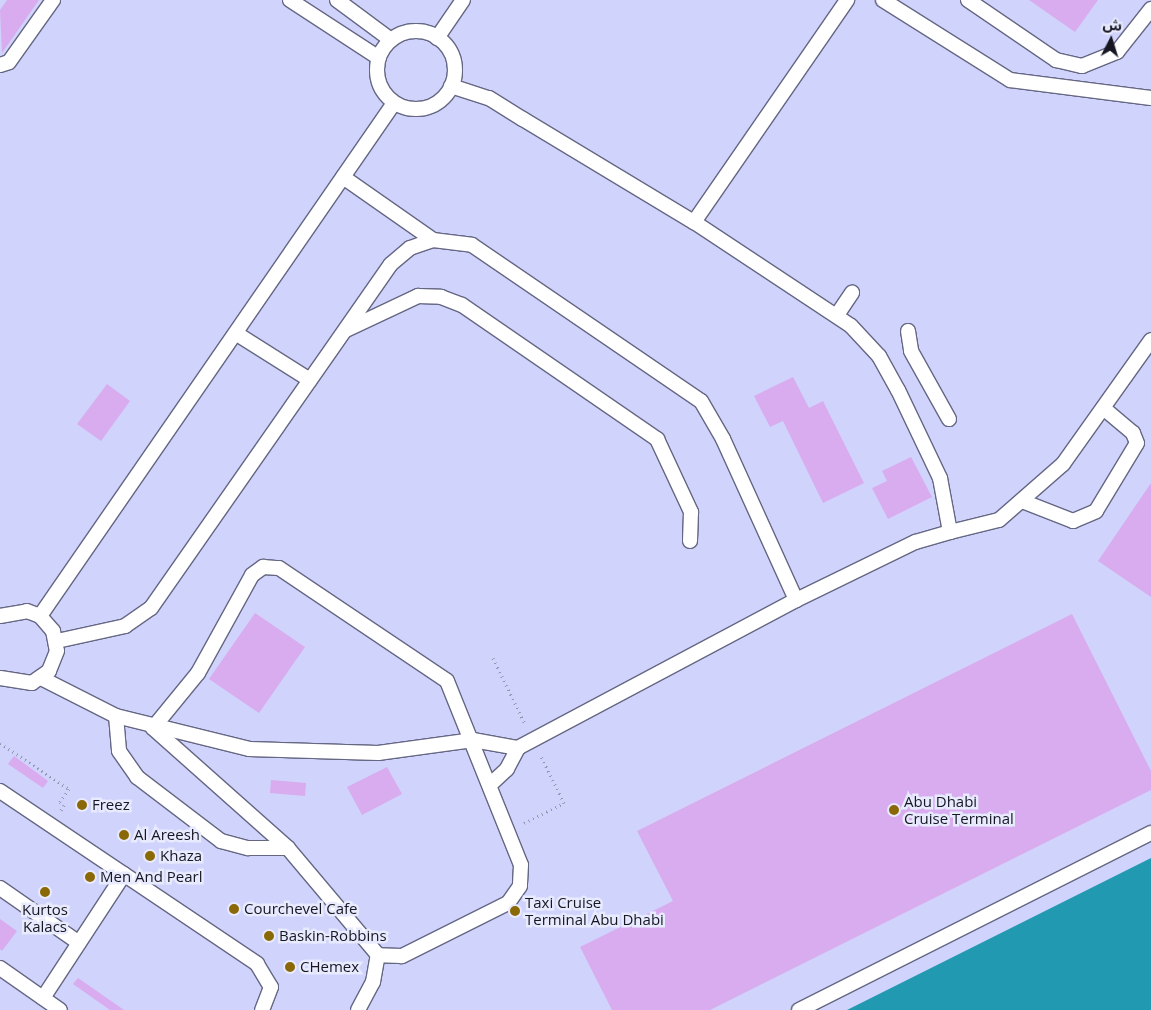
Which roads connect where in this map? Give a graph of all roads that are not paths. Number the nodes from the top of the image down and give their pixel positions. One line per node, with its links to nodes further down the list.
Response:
1 (53, 0): 12 (lane)
2 (290, 0): 11 (lane)
3 (336, 0): 10 (lane)
4 (462, 0): 9 (lane)
5 (847, 0): 17 (lane)
6 (883, 0): 14 (lane)
7 (968, 0): 8 (lane)
8 (1151, 8)
9 (437, 38): 10 (lane); 13 (lane)
10 (391, 40): 11 (lane)
11 (379, 58): 15 (lane)
12 (0, 65)
13 (451, 86): 15 (lane); 17 (lane)
14 (1151, 98)
15 (394, 103): 16 (lane)
16 (343, 177): 18 (lane); 23 (lane)
17 (694, 222): 20 (lane)
18 (433, 240): 22 (lane); 31 (lane)
19 (852, 293): 20 (lane)
20 (837, 315): 29 (lane)
21 (908, 331): 27 (lane)
22 (343, 332): 25 (lane); 30 (lane)
23 (238, 334): 25 (lane); 33 (lane)
24 (1151, 340): 26 (lane)
25 (310, 380): 34 (lane)
26 (1103, 408): 28 (lane); 28 (lane)
27 (949, 419)
28 (1022, 501): 29 (lane)
29 (950, 532): 31 (lane)
30 (690, 541)
31 (796, 600): 40 (lane)
32 (0, 616): 33 (lane)
33 (40, 616): 34 (lane)
34 (57, 641): 35 (lane)
35 (41, 678): 36 (lane); 37 (lane)
36 (0, 680)
37 (116, 716): 38 (lane); 44 (lane)
38 (154, 728): 39 (lane); 39 (lane); 44 (lane)
39 (473, 740): 40 (lane); 41 (lane)
40 (518, 748): 41 (lane)
41 (490, 785): 48 (lane)
42 (0, 791): 45 (lane)
43 (1151, 833): 54 (lane)
44 (288, 848): 48 (lane)
45 (124, 874): 47 (lane); 52 (lane)
46 (0, 888): 47 (lane)
47 (80, 943): 50 (lane)
48 (378, 955): 53 (lane)
49 (0, 968): 50 (lane)
50 (43, 998): 51 (lane)
51 (60, 1010)
52 (262, 1010)
53 (358, 1010)
54 (799, 1010)

